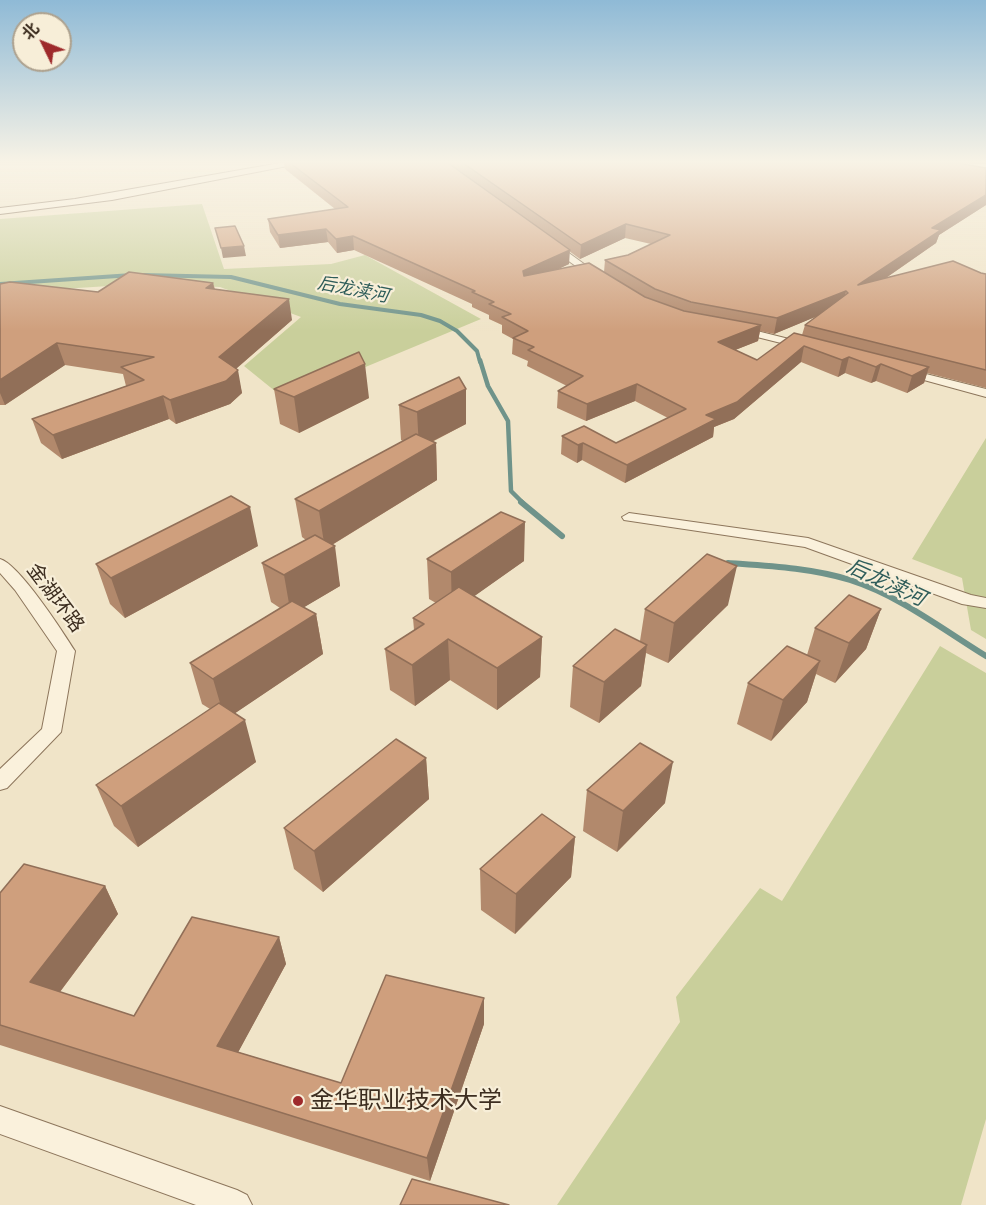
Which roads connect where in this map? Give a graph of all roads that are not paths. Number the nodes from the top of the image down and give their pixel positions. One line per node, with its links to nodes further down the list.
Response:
1 (543, 239): 2 (street)
2 (606, 282)
3 (721, 327): 4 (street)
4 (811, 347)
5 (897, 369): 6 (street)
6 (986, 393)
7 (629, 517): 9 (street)
8 (0, 564): 10 (street, 金湖环路)
9 (986, 603)
10 (0, 782)
11 (0, 1120): 12 (street)
12 (237, 1205)

